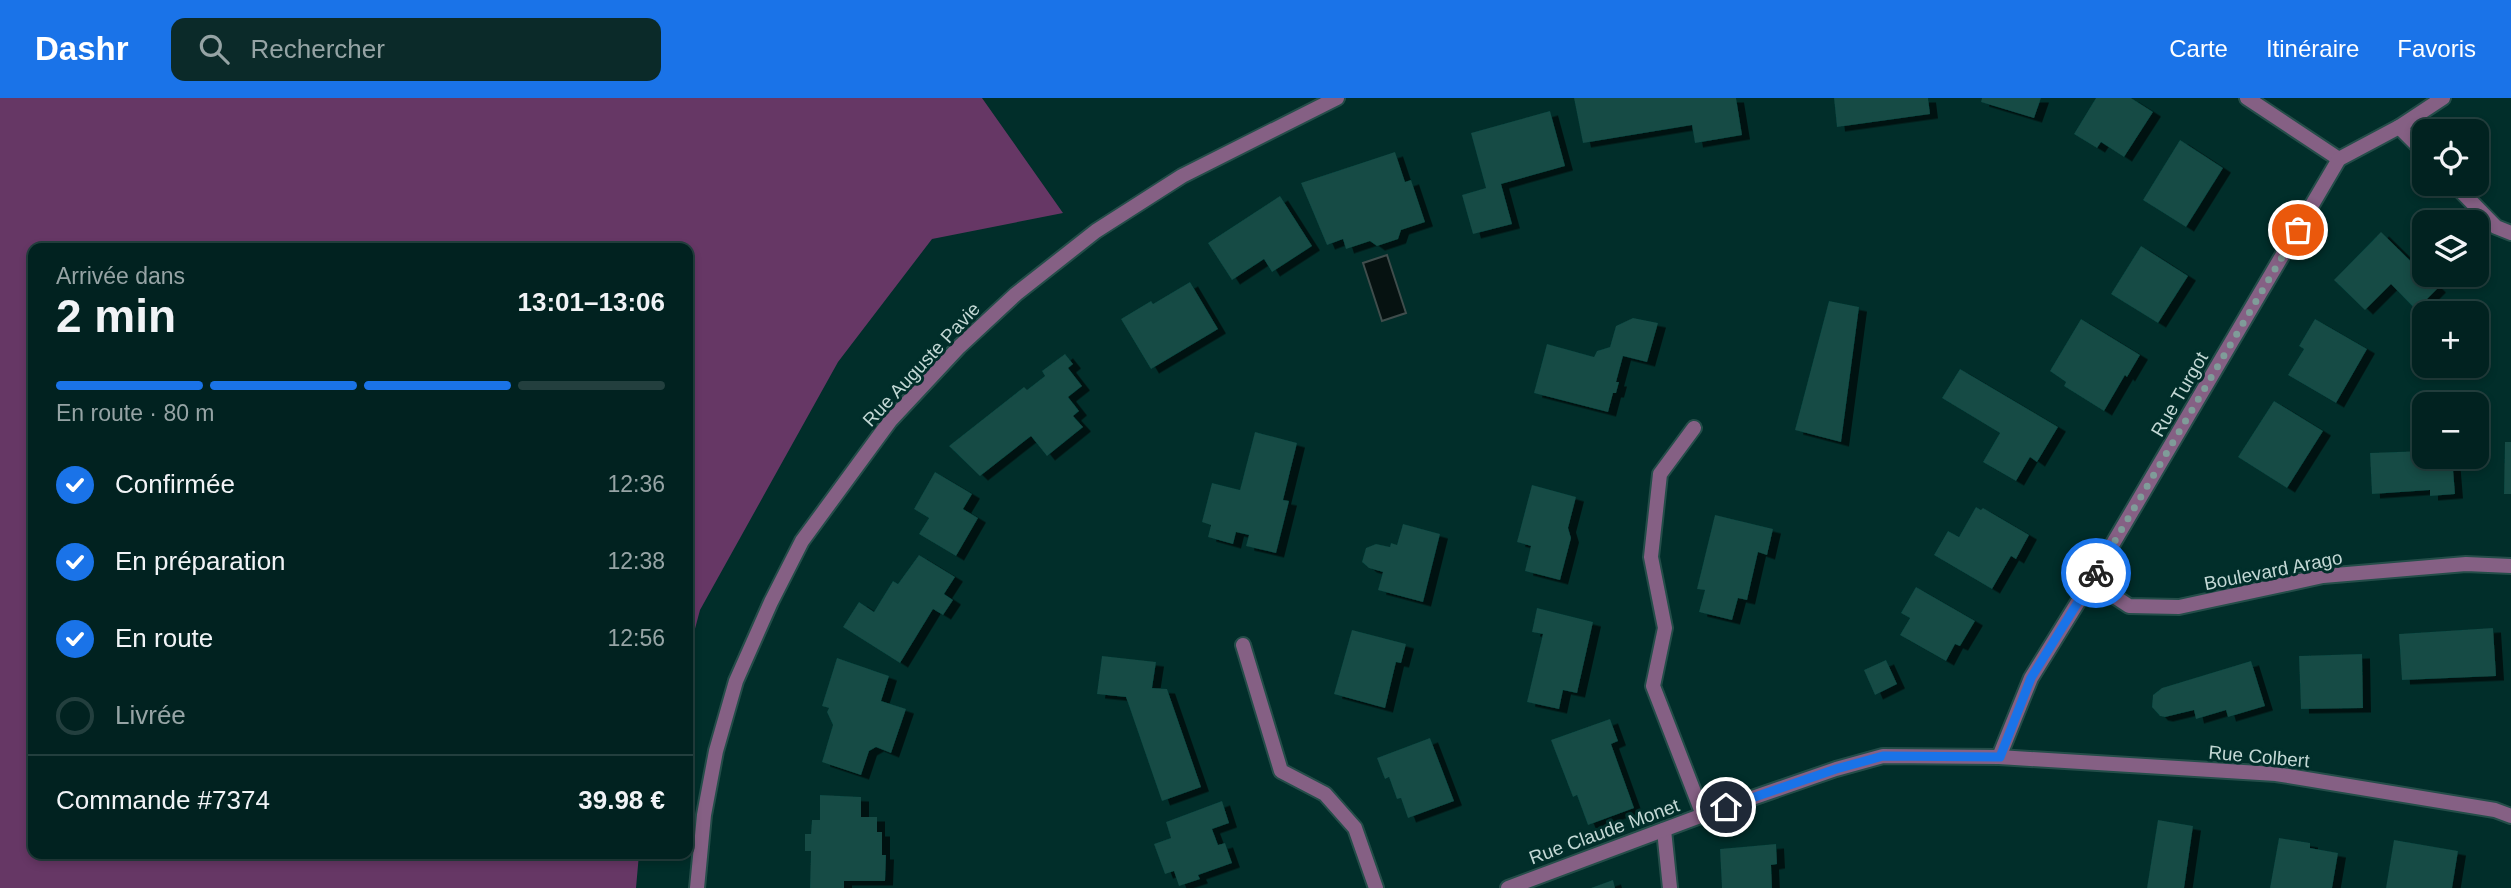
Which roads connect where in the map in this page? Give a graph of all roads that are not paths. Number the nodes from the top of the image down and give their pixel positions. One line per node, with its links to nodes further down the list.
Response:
1 (1337, 98): 17 (street, Rue Auguste Pavie)
2 (2247, 98): 6 (street)
3 (2443, 98): 4 (street)
4 (2399, 127): 5 (street); 6 (street)
5 (2412, 140)
6 (2339, 159): 11 (street, Rue Turgot)
7 (2466, 196): 8 (street)
8 (2511, 233)
9 (1694, 428): 14 (street)
10 (2511, 566): 11 (street, Boulevard Arago)
11 (2091, 581): 13 (street, Rue Turgot)
12 (1243, 645): 18 (street)
13 (2000, 757): 14 (street, Rue Claude Monet); 15 (street, Rue Colbert)
14 (1703, 815): 16 (street, Rue Claude Monet)
15 (2511, 816)
16 (1664, 830): 19 (street, Rue Claude Monet); 20 (street)
17 (696, 888)
18 (1376, 888)
19 (1508, 888)
20 (1670, 888)

